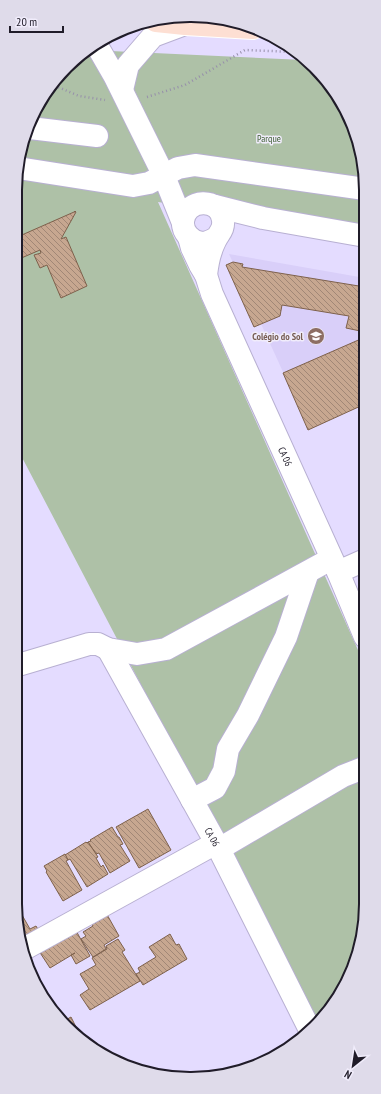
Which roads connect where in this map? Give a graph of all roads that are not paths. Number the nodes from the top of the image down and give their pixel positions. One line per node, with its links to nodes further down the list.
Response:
1 (172, 23): 2 (main road)
2 (185, 24): 3 (main road); 5 (street)
3 (229, 27)
4 (99, 49): 5 (street, CA 06)
5 (125, 96): 9 (street, CA 06)
6 (34, 128): 7 (street)
7 (97, 136)
8 (23, 169): 9 (street)
9 (164, 176): 10 (street); 13 (street, CA 06)
10 (359, 188)
11 (215, 206): 12 (street); 13 (street); 15 (street, CA 06)
12 (263, 218): 14 (street); 15 (street)
13 (186, 230): 15 (street); 16 (street, CA 06)
14 (359, 235)
15 (219, 236): 16 (street, CA 06)
16 (206, 275): 18 (street, CA 06)
17 (359, 561): 18 (street)
18 (334, 566): 19 (street); 20 (street, CA 06)
19 (308, 572): 21 (street); 24 (street)
20 (359, 623)
21 (108, 649): 22 (street); 24 (street, CA 06)
22 (22, 664)
23 (359, 770): 25 (street)
24 (192, 800): 25 (street, CA 06)
25 (218, 846): 26 (street); 27 (street, CA 06)
26 (28, 947)
27 (308, 1025)

